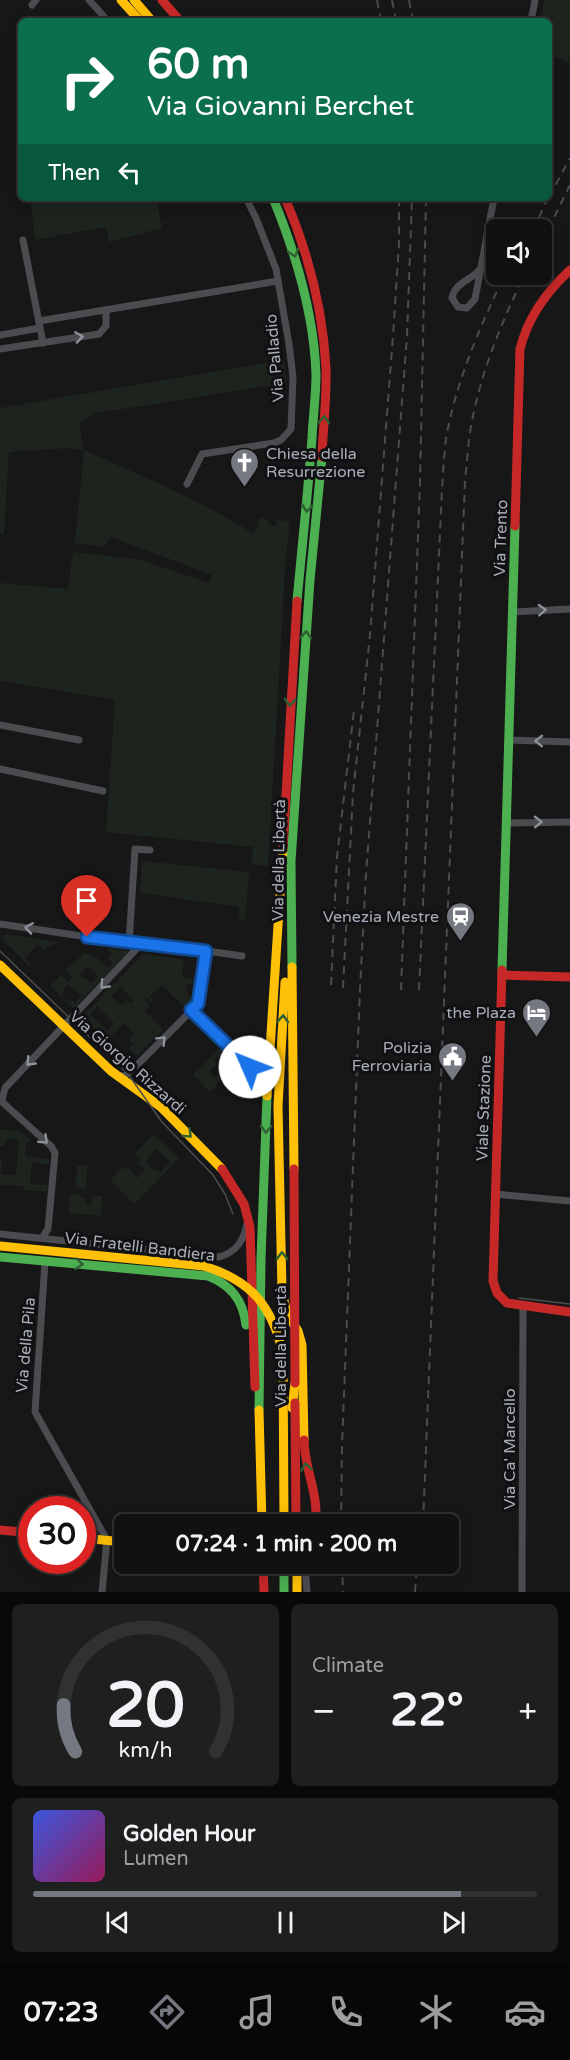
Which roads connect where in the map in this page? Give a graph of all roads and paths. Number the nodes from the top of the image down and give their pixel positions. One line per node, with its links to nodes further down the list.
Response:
1 (89, 0): 6 (street)
2 (121, 0): 7 (main road)
3 (134, 0): 8 (main road)
4 (162, 0): 9 (main road)
5 (535, 0): 10 (street)
6 (105, 18)
7 (137, 18)
8 (149, 18)
9 (177, 18)
10 (532, 18)
11 (247, 201): 18 (street, Via Palladio)
12 (274, 201): 64 (main road, Via della Libertà, one-way to 64)
13 (286, 201): 36 (main road, Via della Libertà, one-way to 13)
14 (493, 201): 16 (street)
15 (23, 240): 20 (street)
16 (480, 266): 16 (street)
17 (570, 270): 26 (main road, Via Trento)
18 (278, 281): 19 (street); 24 (street, Via Palladio)
19 (106, 310): 20 (street); 22 (street, one-way to 19)
20 (39, 325): 21 (street); 22 (street)
21 (0, 335)
22 (43, 343): 23 (street)
23 (0, 349)
24 (187, 484)
25 (570, 609): 26 (street, one-way to 25)
26 (513, 612): 29 (main road, Via Trento)
27 (0, 725): 28 (street)
28 (79, 740)
29 (509, 740): 30 (street, one-way to 29); 34 (main road, Via Trento)
30 (570, 741)
31 (0, 769): 32 (street)
32 (103, 791)
33 (570, 822): 34 (street, one-way to 33)
34 (506, 823): 43 (main road, Viale Stazione)
35 (150, 850): 39 (street)
36 (291, 861): 63 (main road, Via della Libertà, bridge); 71 (main road, one-way to 36)
37 (0, 924): 39 (street, one-way to 37)
38 (143, 942): 39 (street); 40 (street); 46 (street, one-way to 46)
39 (129, 943)
40 (206, 951): 41 (street); 45 (street)
41 (242, 956)
42 (0, 965): 46 (main road, Via Giorgio Rizzardi)
43 (502, 975): 44 (main road); 50 (main road, Viale Stazione)
44 (570, 977)
45 (191, 1010): 47 (street); 48 (street, one-way to 45)
46 (64, 1027): 48 (main road, Via Giorgio Rizzardi); 49 (street, one-way to 49)
47 (250, 1067)
48 (118, 1077): 52 (main road, Via Giorgio Rizzardi, one-way to 52)
49 (1, 1100): 54 (street, one-way to 54)
50 (495, 1194): 51 (street); 60 (main road, Viale Stazione)
51 (570, 1201)
52 (247, 1217): 57 (street); 64 (main road, Via Giorgio Rizzardi)
53 (0, 1234): 54 (street, Via Fratelli Bandiera)
54 (42, 1238): 57 (street, Via Fratelli Bandiera)
55 (0, 1246): 62 (main road, Via Fratelli Bandiera, bridge)
56 (0, 1257): 58 (main road, Via Fratelli Bandiera)
57 (219, 1257): 59 (street)
58 (45, 1262): 59 (main road, Via Fratelli Bandiera, one-way to 59); 75 (street, Via della Pila)
59 (215, 1278): 64 (main road, Via Fratelli Bandiera)
60 (523, 1307): 61 (main road); 86 (street, Via Ca' Marcello)
61 (570, 1312)
62 (283, 1354): 65 (main road, Via Fratelli Bandiera); 67 (main road)
63 (295, 1383): 65 (main road); 69 (main road, Via della Libertà)
64 (259, 1410): 66 (main road)
65 (291, 1430): 68 (main road); 70 (main road, Via Fratelli Bandiera)
66 (262, 1514)
67 (284, 1514)
68 (285, 1514)
69 (296, 1514)
70 (296, 1514)
71 (317, 1514)
72 (0, 1530): 73 (main road)
73 (18, 1532)
74 (96, 1539): 75 (main road)
75 (107, 1540): 76 (main road); 81 (street)
76 (114, 1541)
77 (263, 1574): 82 (main road)
78 (284, 1574): 83 (main road)
79 (297, 1574): 84 (main road)
80 (306, 1574): 85 (street)
81 (102, 1592)
82 (264, 1592)
83 (284, 1592)
84 (297, 1592)
85 (307, 1592)
86 (522, 1592)

